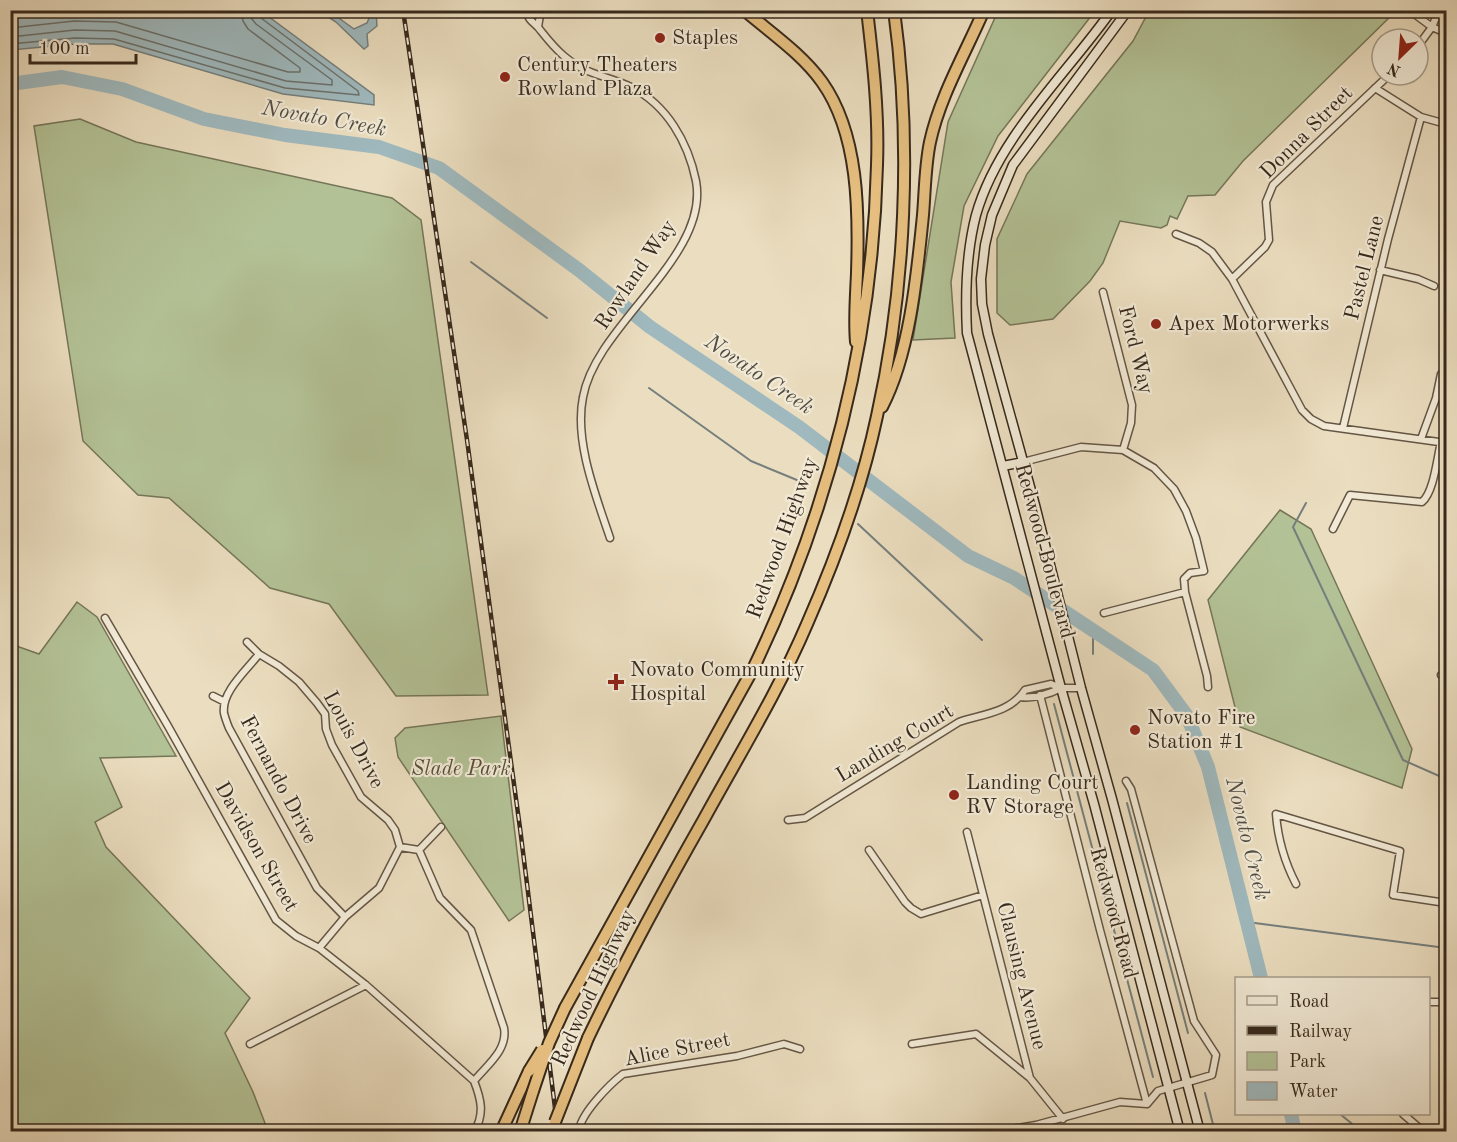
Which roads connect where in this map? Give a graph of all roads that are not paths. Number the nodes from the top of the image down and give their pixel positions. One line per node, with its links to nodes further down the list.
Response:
1 (526, 10): 11 (street, Rowland Way)
2 (538, 10): 11 (street)
3 (744, 10): 27 (highway)
4 (867, 10): 27 (highway, Redwood Highway)
5 (894, 10): 29 (highway, Redwood Highway)
6 (984, 10): 29 (highway)
7 (1112, 10): 12 (main road, Redwood Boulevard)
8 (1128, 10): 16 (main road, Redwood Boulevard)
9 (1409, 10): 13 (street)
10 (1439, 10): 13 (street)
11 (538, 27): 37 (street, Rowland Way)
12 (1100, 27): 16 (main road); 17 (main road, Redwood Boulevard)
13 (1432, 27): 14 (street); 15 (street)
14 (1430, 30)
15 (1446, 33)
16 (1110, 35): 18 (main road, Redwood Boulevard)
17 (1087, 43): 18 (main road); 35 (main road, Redwood Boulevard)
18 (1098, 51): 34 (main road, Redwood Boulevard)
19 (1375, 88): 20 (street); 24 (street, Donna Street)
20 (1421, 117): 21 (street); 23 (street, Pastel Lane)
21 (1446, 124)
22 (1176, 234): 24 (street)
23 (1380, 270): 25 (street); 30 (street, Pastel Lane)
24 (1232, 279): 30 (street)
25 (1434, 286)
26 (1103, 292): 33 (street, Ford Way)
27 (857, 357): 65 (highway, Redwood Highway)
28 (1441, 374): 31 (street)
29 (877, 418): 79 (highway, Redwood Highway, bridge)
30 (1344, 428): 31 (street)
31 (1421, 439): 32 (street)
32 (1444, 443): 36 (street)
33 (1123, 450): 34 (street); 38 (street)
34 (1023, 462): 35 (main road); 45 (main road, Redwood Boulevard)
35 (1003, 466): 44 (main road, Redwood Boulevard)
36 (1333, 529)
37 (610, 538)
38 (1185, 592): 39 (street); 43 (street)
39 (1104, 613)
40 (105, 618): 61 (street, Davidson Street)
41 (247, 642): 42 (street, Louis Drive)
42 (259, 654): 49 (street, Fernando Drive); 54 (street, Louis Drive)
43 (1208, 687)
44 (1061, 688): 45 (street, Landing Court); 46 (street, Landing Court); 48 (street, Landing Court); 72 (main road, Redwood Boulevard)
45 (1081, 688): 71 (main road, Redwood Boulevard)
46 (1040, 695): 48 (street, Landing Court); 73 (street, Redwood Road)
47 (213, 696): 49 (street)
48 (1020, 698): 51 (street, Landing Court)
49 (225, 702): 60 (street, Fernando Drive)
50 (1126, 781): 71 (street)
51 (789, 820)
52 (441, 827): 55 (street)
53 (967, 832): 58 (street, Clausing Avenue)
54 (400, 846): 55 (street); 60 (street)
55 (419, 850): 70 (street)
56 (869, 850): 58 (street)
57 (1296, 885): 59 (street)
58 (983, 895): 69 (street, Clausing Avenue)
59 (1446, 903)
60 (345, 917): 61 (street)
61 (319, 948): 62 (street, Davidson Street)
62 (366, 985): 66 (street); 70 (street, Davidson Street)
63 (1430, 1002): 64 (street)
64 (1446, 1002)
65 (565, 1008): 77 (highway, bridge); 78 (highway, Redwood Highway, bridge)
66 (250, 1044)
67 (912, 1044): 69 (street)
68 (800, 1049): 80 (street, Alice Street)
69 (1030, 1078): 75 (street, Clausing Avenue)
70 (474, 1081): 76 (street)
71 (1187, 1082): 72 (street); 83 (main road, Redwood Boulevard)
72 (1169, 1088): 73 (street); 82 (main road, Redwood Boulevard)
73 (1147, 1104): 75 (street)
74 (1405, 1115): 84 (street)
75 (1063, 1119): 81 (street)
76 (474, 1131)
77 (501, 1131)
78 (520, 1131)
79 (552, 1131)
80 (579, 1131)
81 (992, 1131)
82 (1180, 1131)
83 (1200, 1131)
84 (1424, 1131)

